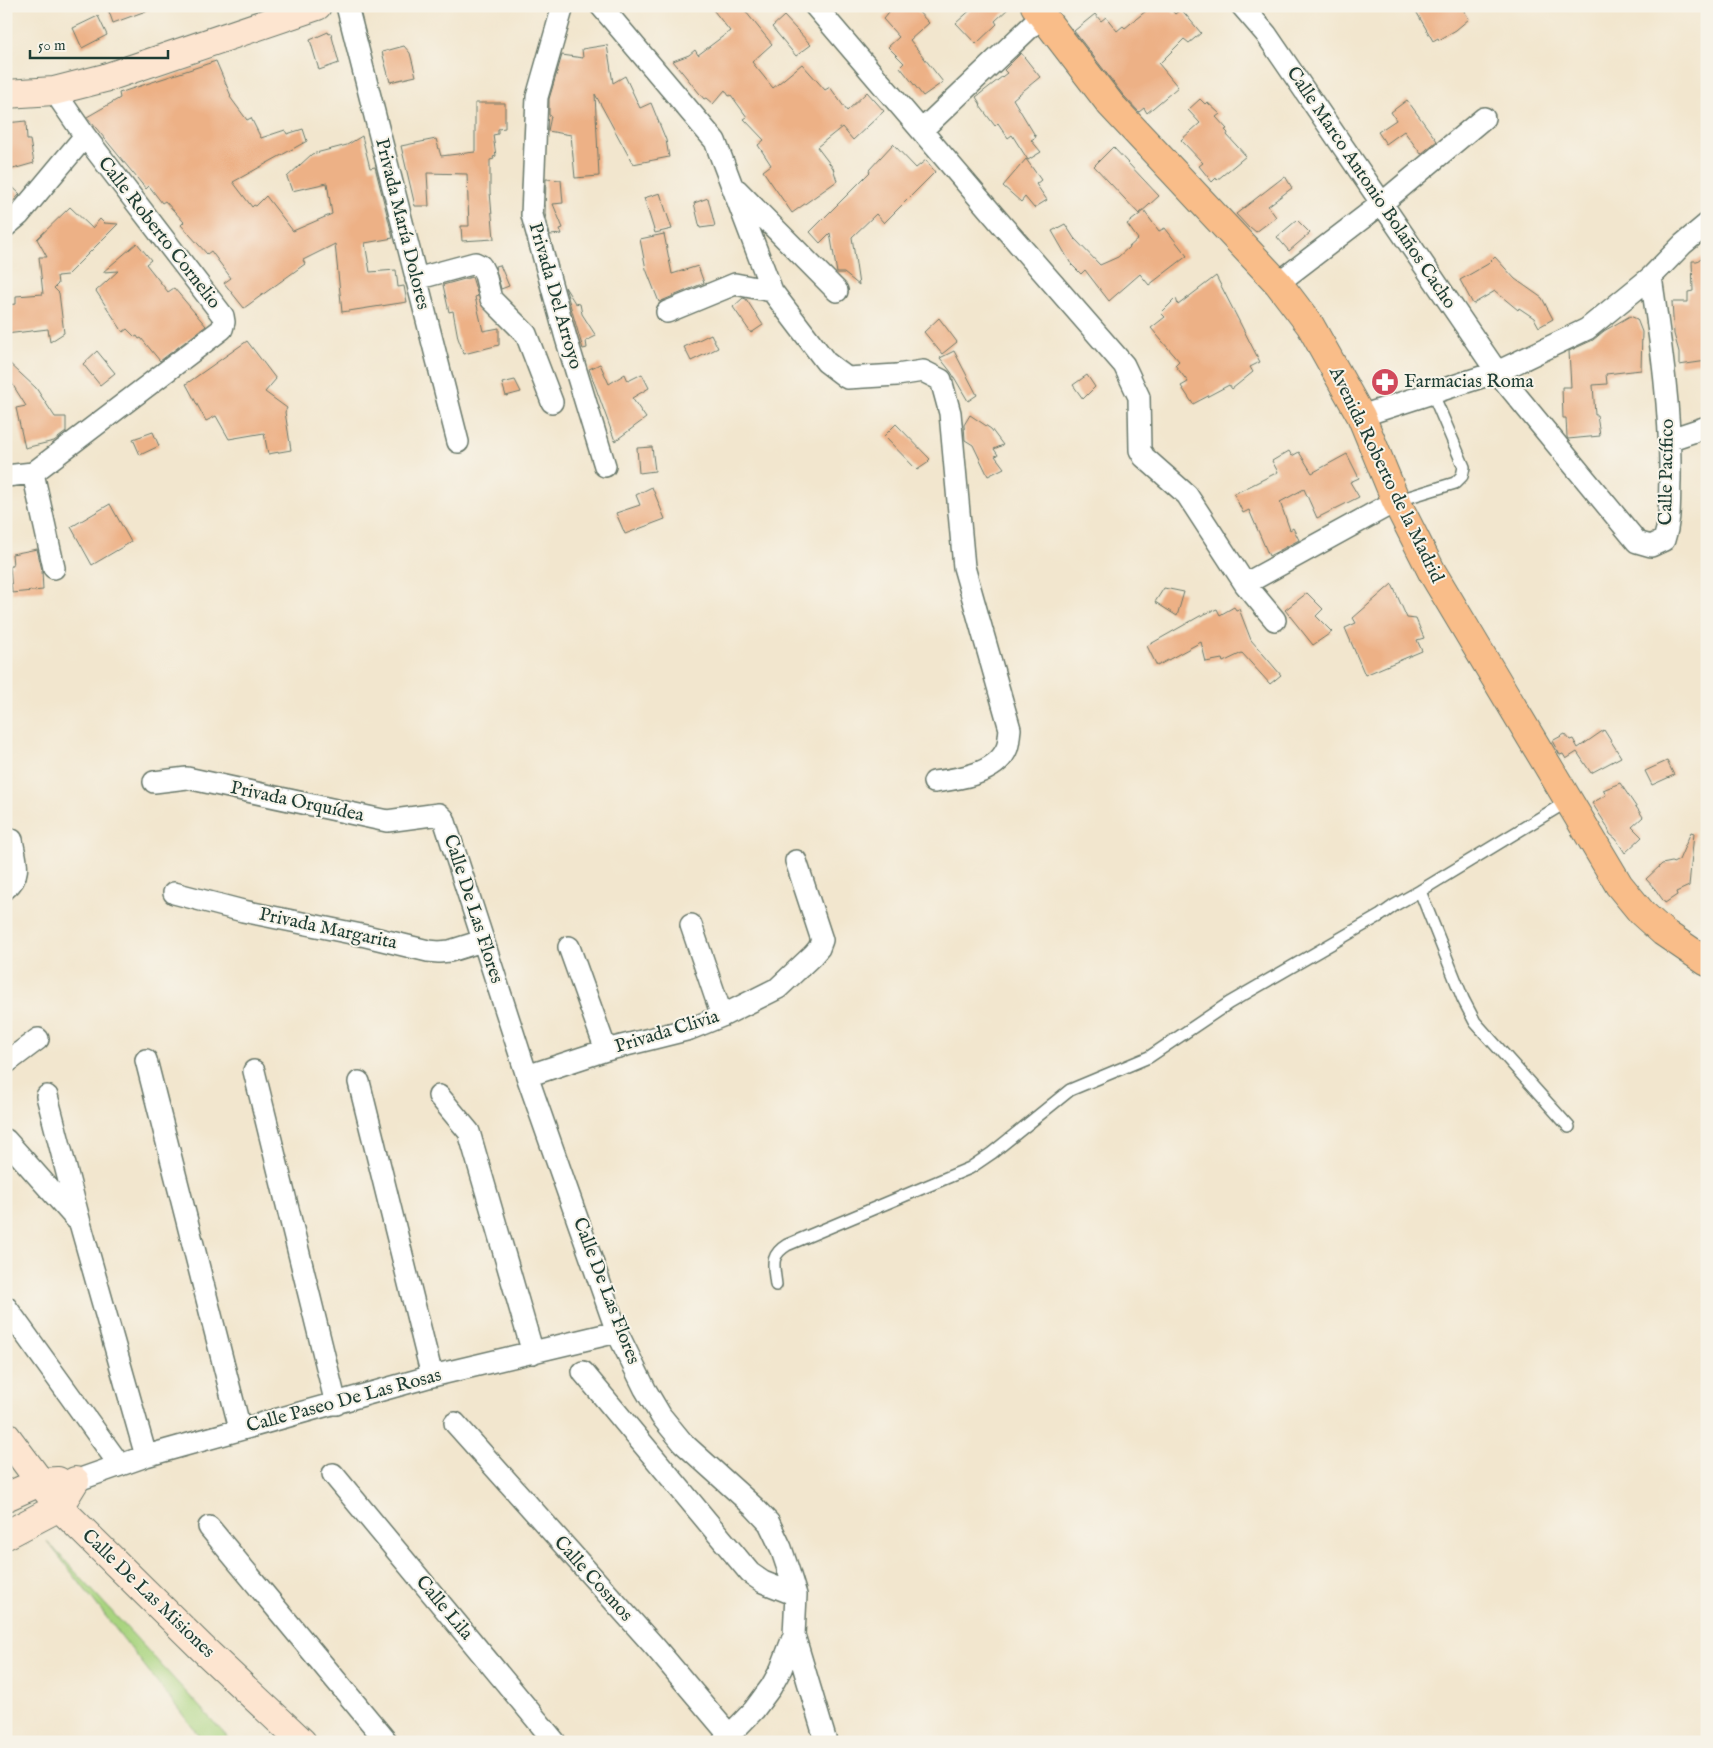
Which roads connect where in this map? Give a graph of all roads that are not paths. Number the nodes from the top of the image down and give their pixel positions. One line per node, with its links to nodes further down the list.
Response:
1 (317, 6): 8 (street)
2 (347, 6): 18 (street, Privada María Dolores)
3 (563, 6): 30 (street, Privada Del Arroyo)
4 (601, 6): 13 (street)
5 (815, 6): 11 (street)
6 (1242, 6): 14 (street, Calle Marco Antonio Bolaños Cacho)
7 (1039, 11): 11 (street); 19 (main road, Avenida Roberto de la Madrid)
8 (54, 91): 9 (street); 12 (street, Calle Roberto Cornelio)
9 (6, 94)
10 (1484, 118): 14 (street)
11 (922, 130): 35 (street)
12 (85, 136): 16 (street); 31 (street, Calle Roberto Cornelio)
13 (732, 185): 20 (street); 21 (street)
14 (1381, 204): 19 (street); 23 (street, Calle Marco Antonio Bolaños Cacho)
15 (1707, 224): 17 (street)
16 (6, 226)
17 (1651, 277): 23 (street); 28 (street, Calle Pacífico)
18 (416, 279): 25 (street); 29 (street, Privada María Dolores)
19 (1278, 283): 26 (main road, Avenida Roberto de la Madrid)
20 (772, 291): 22 (street); 38 (street)
21 (837, 291)
22 (667, 312)
23 (1497, 372): 24 (street); 28 (street, Calle Pacífico)
24 (1432, 392): 26 (street); 33 (lane)
25 (552, 402)
26 (1361, 416): 33 (main road, Avenida Roberto de la Madrid)
27 (1707, 427): 28 (street)
28 (1670, 439)
29 (458, 442)
30 (605, 466)
31 (33, 473): 32 (street); 34 (street)
32 (6, 476)
33 (1396, 501): 35 (street); 39 (main road, Avenida Roberto de la Madrid)
34 (54, 568)
35 (1245, 584): 36 (street)
36 (1275, 620)
37 (154, 782): 40 (street, Privada Orquídea)
38 (934, 782)
39 (1568, 800): 44 (lane); 49 (main road, Avenida Roberto de la Madrid)
40 (439, 814): 47 (street, Calle De Las Flores)
41 (12, 840): 43 (street)
42 (796, 861): 50 (street, Privada Clivia)
43 (6, 888)
44 (1420, 891): 60 (lane); 63 (lane)
45 (174, 893): 47 (street, Privada Margarita)
46 (691, 925): 50 (street)
47 (482, 941): 56 (street, Calle De Las Flores)
48 (568, 947): 52 (street)
49 (1707, 962)
50 (722, 1016): 52 (street, Privada Clivia)
51 (38, 1039): 54 (street)
52 (606, 1050): 56 (street, Privada Clivia)
53 (146, 1060): 71 (street)
54 (6, 1063)
55 (254, 1071): 69 (street)
56 (527, 1076): 65 (street, Calle De Las Flores)
57 (359, 1082): 68 (street)
58 (47, 1096): 62 (street)
59 (439, 1096): 66 (street)
60 (1569, 1127)
61 (6, 1140): 62 (street)
62 (80, 1223): 73 (street)
63 (776, 1285)
64 (6, 1307): 74 (street)
65 (617, 1332): 66 (street, Calle Paseo De Las Rosas); 82 (street, Calle De Las Flores)
66 (532, 1353): 68 (street, Calle Paseo De Las Rosas)
67 (583, 1372): 82 (street)
68 (432, 1376): 69 (street, Calle Paseo De Las Rosas)
69 (336, 1404): 71 (street, Calle Paseo De Las Rosas)
70 (455, 1423): 84 (street, Calle Cosmos)
71 (240, 1429): 73 (street, Calle Paseo De Las Rosas)
72 (6, 1436): 77 (street, Calle De Las Misiones)
73 (146, 1456): 74 (street, Calle Paseo De Las Rosas)
74 (119, 1464): 76 (street, Calle Paseo De Las Rosas)
75 (333, 1474): 87 (street, Calle Lila)
76 (75, 1481): 77 (street, Calle Paseo De Las Rosas); 79 (street)
77 (40, 1482): 78 (street, Calle Paseo De Las Rosas); 79 (street, Calle De Las Misiones)
78 (6, 1497)
79 (59, 1507): 81 (street); 85 (street, Calle De Las Misiones)
80 (208, 1527): 86 (street)
81 (6, 1535)
82 (796, 1595): 83 (street, Calle De Las Flores)
83 (794, 1635): 84 (street, Calle De Las Flores); 88 (street)
84 (726, 1739)
85 (302, 1742)
86 (387, 1742)
87 (555, 1742)
88 (826, 1742)

